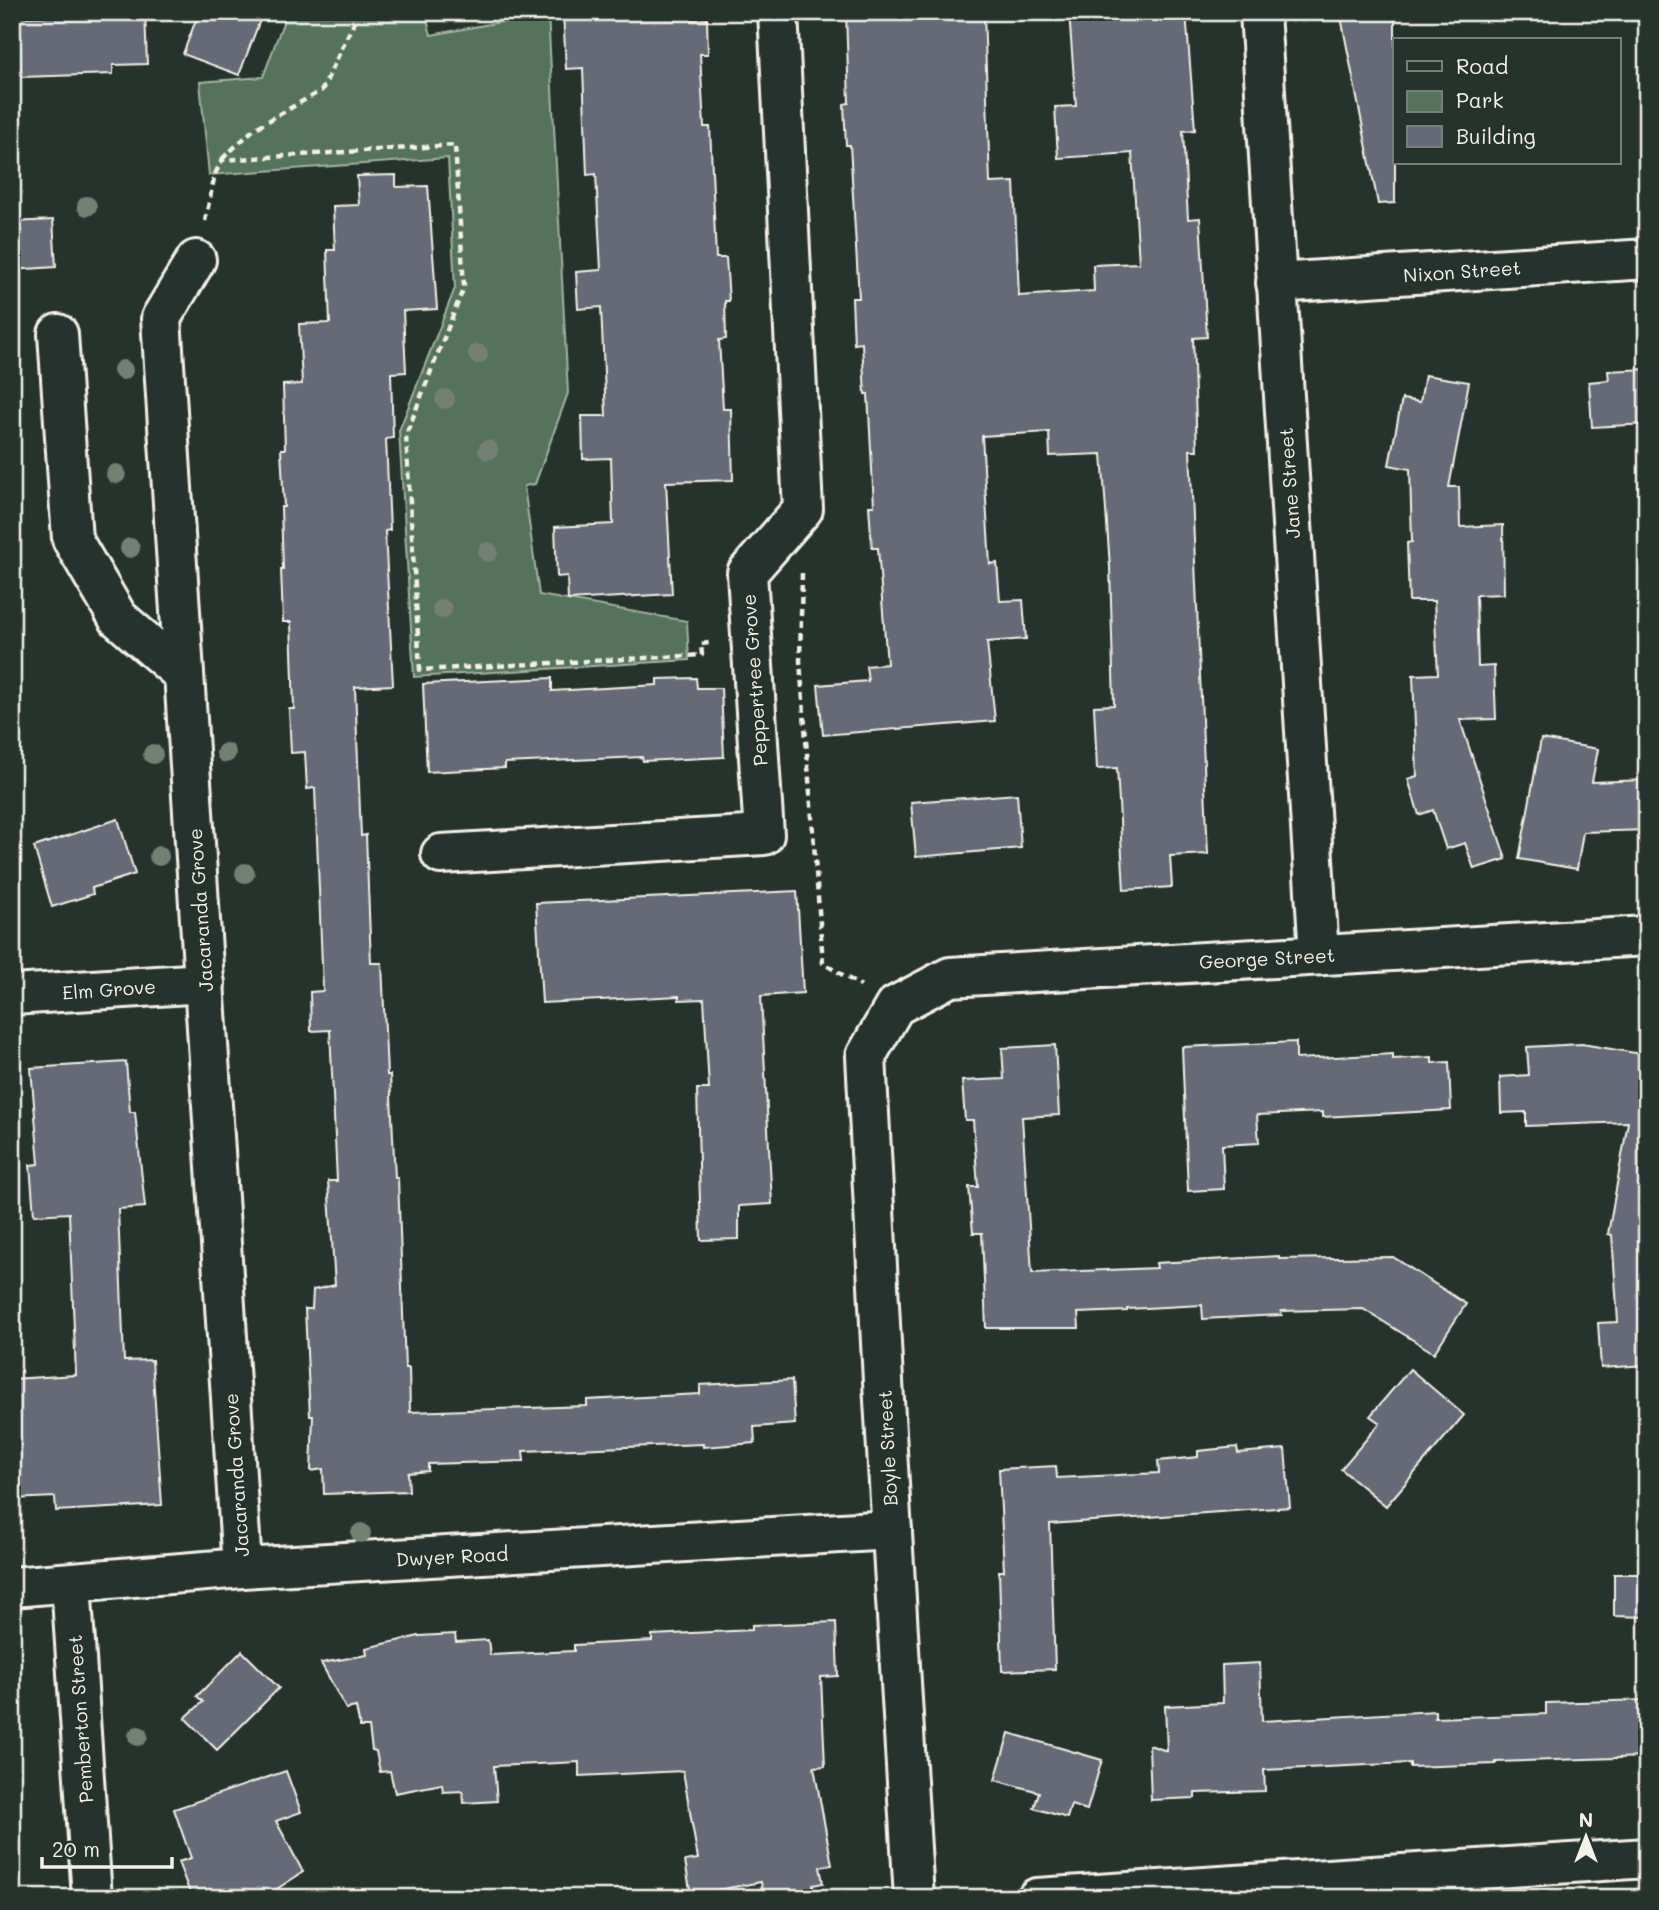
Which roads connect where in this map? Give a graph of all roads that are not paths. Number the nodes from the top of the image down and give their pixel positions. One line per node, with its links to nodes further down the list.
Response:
1 (778, 12): 8 (street, Peppertree Grove)
2 (1260, 12): 5 (street, Jane Street)
3 (1647, 259): 5 (street, Nixon Street)
4 (195, 260): 7 (street, Jacaranda Grove)
5 (1276, 283): 10 (street, Jane Street)
6 (58, 334): 7 (street)
7 (184, 675): 11 (street, Jacaranda Grove)
8 (441, 854)
9 (1647, 936): 10 (street, George Street)
10 (1319, 955): 13 (street, George Street)
11 (205, 983): 12 (street, Elm Grove); 15 (street, Jacaranda Grove)
12 (12, 995)
13 (895, 1006): 14 (street, Boyle Street)
14 (892, 1530): 15 (street, Dwyer Road); 20 (street, Boyle Street)
15 (242, 1568): 16 (street, Dwyer Road)
16 (72, 1583): 17 (street, Dwyer Road); 19 (street, Pemberton Street)
17 (12, 1587)
18 (1647, 1858): 21 (street)
19 (92, 1898)
20 (914, 1898)
21 (1037, 1898)

